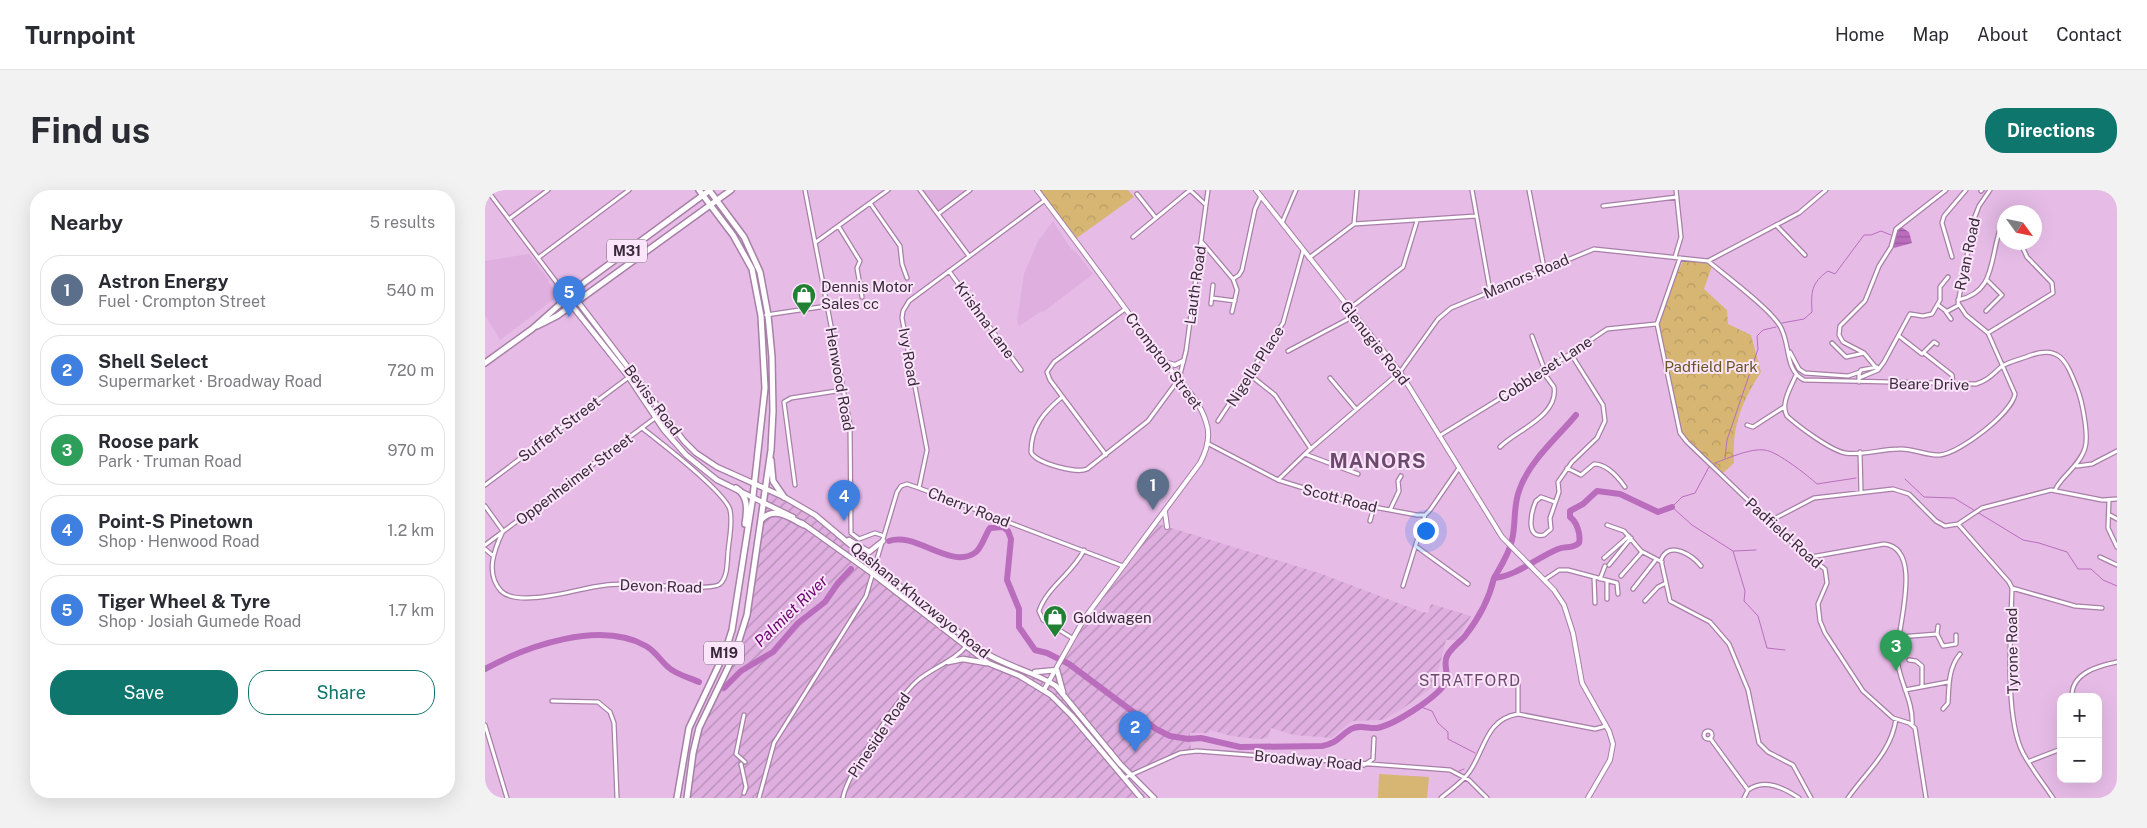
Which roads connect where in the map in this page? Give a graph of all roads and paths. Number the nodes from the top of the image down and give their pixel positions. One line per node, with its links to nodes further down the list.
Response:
1 (487, 190): 37 (street, Beviss Road)
2 (548, 190): 37 (street)
3 (629, 190): 53 (street)
4 (699, 190): 25 (main road, M19)
5 (709, 190): 25 (main road, M31); 28 (main road, M19)
6 (731, 190): 28 (main road, M31)
7 (888, 190): 30 (street)
8 (920, 190): 34 (street)
9 (970, 190): 34 (street)
10 (1037, 190): 29 (street, Crompton Street)
11 (1190, 190): 31 (street); 36 (street)
12 (1208, 190): 31 (street, Lauth Road)
13 (1256, 190): 26 (street, Glenugie Road)
14 (1296, 190): 39 (street)
15 (1357, 190): 40 (street)
16 (1472, 190): 35 (street)
17 (1529, 190): 56 (street)
18 (1676, 190): 27 (street)
19 (1826, 190): 41 (street)
20 (1946, 190): 95 (street)
21 (1966, 190): 52 (street)
22 (1990, 190): 69 (street, Ryan Road)
23 (807, 191): 46 (street, Henwood Road)
24 (1137, 194): 36 (street)
25 (703, 195): 32 (main road, M19); 65 (main road, M31)
26 (1261, 196): 39 (street, Glenugie Road); 60 (street)
27 (1677, 197): 33 (street); 51 (street)
28 (717, 200): 32 (main road, M31); 82 (main road, M19)
29 (1045, 200): 49 (street, Ivy Road); 77 (street, Crompton Street)
30 (870, 203): 42 (street); 59 (street)
31 (1206, 204): 44 (street, Lauth Road)
32 (711, 205): 70 (main road, M31); 83 (main road, M19)
33 (1603, 206)
34 (938, 214): 49 (street)
35 (1476, 216): 38 (street); 64 (street)
36 (1155, 218): 43 (street)
37 (509, 219): 53 (street, Beviss Road)
38 (1417, 221): 40 (street); 78 (street)
39 (1281, 223): 48 (street, Glenugie Road)
40 (1354, 224): 54 (street)
41 (1775, 225): 50 (street); 55 (street)
42 (839, 227): 46 (street); 67 (street)
43 (1133, 237)
44 (1201, 240): 60 (street); 99 (street, Lauth Road)
45 (1997, 240): 61 (street)
46 (816, 242): 76 (street, Henwood Road)
47 (2024, 250): 88 (street)
48 (1303, 251): 54 (street, Glenugie Road); 108 (street, Nigella Place)
49 (969, 256): 57 (street, Ivy Road)
50 (1805, 256)
51 (1678, 257): 55 (street, Manors Road); 56 (street, Manors Road); 86 (street)
52 (1952, 257)
53 (539, 258): 63 (street, Beviss Road)
54 (1309, 258): 78 (street, Glenugie Road)
55 (1708, 261): 94 (street)
56 (1545, 268): 64 (street, Manors Road)
57 (949, 270): 103 (street, Krishna Lane); 145 (street, Ivy Road)
58 (1948, 276): 74 (street)
59 (907, 278)
60 (1233, 279): 71 (street)
61 (1987, 280): 69 (street); 81 (street)
62 (1213, 285): 68 (street)
63 (561, 287): 65 (street, Beviss Road); 66 (street, Beviss Road)
64 (1491, 291): 104 (street, Manors Road)
65 (572, 294): 66 (main road, M31); 70 (main road, Beviss Road)
66 (566, 298): 73 (main road, Beviss Road); 87 (main road, M31)
67 (862, 298)
68 (1212, 298): 71 (street); 72 (street)
69 (1958, 300): 75 (street, Ryan Road)
70 (577, 301): 73 (main road, M31); 107 (main road, Beviss Road)
71 (1235, 301): 80 (street)
72 (1211, 304)
73 (571, 305): 87 (main road, M31); 107 (main road, Beviss Road)
74 (1938, 305): 79 (street); 90 (street)
75 (1959, 305): 79 (street); 88 (street, Ryan Road)
76 (827, 306): 82 (street); 115 (street, Henwood Road)
77 (1125, 309): 98 (street, Crompton Street); 116 (street)
78 (1349, 310): 84 (street, Glenugie Road)
79 (1946, 311): 85 (street)
80 (1233, 312)
81 (1986, 312)
82 (768, 315): 83 (street); 128 (main road, M19)
83 (761, 316): 139 (main road, M19)
84 (1354, 316): 93 (street); 104 (street, Glenugie Road)
85 (1951, 319)
86 (1657, 324): 97 (street, Cobbleset Lane); 163 (street, Padfield Road)
87 (532, 329): 100 (main road, M31)
88 (1988, 333): 101 (street, Ryan Road)
89 (1532, 336): 105 (street)
90 (1899, 336): 96 (street); 102 (street)
91 (1832, 343): 95 (street)
92 (1937, 344): 96 (street)
93 (1288, 352)
94 (1789, 352): 106 (street); 109 (street)
95 (1864, 353): 102 (street)
96 (1924, 353): 114 (street)
97 (1571, 354): 105 (street, Cobbleset Lane); 135 (street)
98 (1164, 362): 99 (street); 112 (street, Crompton Street)
99 (1183, 362): 112 (street, Lauth Road)
100 (485, 363)
101 (2003, 366): 114 (street, Beare Drive); 130 (street); 133 (street, Beare Drive)
102 (1878, 368): 106 (street); 111 (street)
103 (1021, 370)
104 (1400, 372): 118 (street, Manors Road); 124 (street, Glenugie Road)
105 (1544, 372): 124 (street, Cobbleset Lane); 126 (street)
106 (1859, 372): 111 (street)
107 (631, 375): 119 (main road, Beviss Road); 120 (main road, Beviss Road); 140 (street, Suffert Street)
108 (1250, 375): 121 (street, Nigella Place); 127 (street)
109 (1796, 375): 113 (street, Beare Drive); 117 (street)
110 (1330, 378): 118 (street)
111 (1859, 378): 113 (street)
112 (1179, 379): 125 (street, Crompton Street); 132 (street)
113 (1859, 382): 114 (street, Beare Drive)
114 (1953, 384)
115 (843, 390): 141 (street); 170 (street, Henwood Road)
116 (1062, 397): 132 (street); 132 (street)
117 (1785, 406): 122 (street); 130 (street)
118 (1356, 409): 127 (street, Manors Road)
119 (663, 412): 120 (street, Oppenheimer Street); 139 (main road, Beviss Road)
120 (655, 418): 123 (street, Oppenheimer Street); 143 (main road, Beviss Road)
121 (1218, 422)
122 (1747, 425)
123 (643, 428): 168 (street, Oppenheimer Street); 178 (street, Devon Road)
124 (1439, 436): 134 (street, Glenugie Road)
125 (1207, 442): 138 (street, Scott Road); 156 (street, Crompton Street)
126 (1500, 447)
127 (1311, 448): 131 (street, Manors Road)
128 (771, 450): 144 (main road, M19); 149 (main road)
129 (2117, 451): 133 (street)
130 (1860, 452): 147 (street)
131 (1305, 454): 136 (street); 138 (street, Manors Road)
132 (1106, 455)
133 (2077, 466): 146 (street)
134 (1459, 468): 158 (street); 194 (street, Glenugie Road)
135 (1567, 468): 142 (street); 153 (street)
136 (1358, 474)
137 (1401, 476): 157 (street)
138 (1278, 480): 155 (street, Scott Road)
139 (754, 484): 144 (main road, Beviss Road); 148 (main road, M19)
140 (485, 485)
141 (795, 485)
142 (1625, 487)
143 (736, 488): 148 (main road, Beviss Road); 176 (main road)
144 (765, 488): 149 (main road, Qashana Khuzwayo Road); 152 (main road, M19)
145 (919, 488): 170 (street, Cherry Road); 175 (street, Cherry Road)
146 (2055, 491): 151 (street); 164 (street)
147 (1861, 492): 163 (street); 164 (street)
148 (753, 496): 152 (main road, Qashana Khuzwayo Road); 176 (main road, M19)
149 (784, 497): 171 (main road, Qashana Khuzwayo Road)
150 (2117, 499): 151 (street)
151 (2109, 500): 159 (street)
152 (763, 501): 160 (main road, M19); 165 (main road, Qashana Khuzwayo Road)
153 (1555, 502): 153 (street)
154 (485, 506): 168 (street)
155 (1374, 507): 157 (street, Scott Road); 162 (street)
156 (1166, 509): 167 (street); 187 (street, Crompton Street)
157 (1389, 510): 158 (street, Scott Road)
158 (1425, 515): 173 (street)
159 (2110, 515): 161 (street); 174 (street)
160 (762, 519): 165 (main road); 249 (main road, M19)
161 (2117, 519)
162 (1370, 520)
163 (1770, 522): 181 (street, Padfield Road)
164 (1958, 524): 199 (street, Tyrone Road)
165 (804, 525): 190 (main road, Qashana Khuzwayo Road)
166 (1607, 525): 169 (street)
167 (1167, 527)
168 (503, 531): 172 (street, Oppenheimer Street); 178 (street, Devon Road)
169 (1630, 537): 177 (street); 180 (street); 184 (street)
170 (884, 538): 171 (main road); 186 (street, Cherry Road)
171 (846, 540): 186 (main road, Qashana Khuzwayo Road)
172 (485, 547): 178 (street)
173 (1417, 547): 197 (street); 198 (street)
174 (2117, 547)
175 (1084, 550): 187 (street, Cherry Road); 210 (street)
176 (744, 552): 248 (main road, M19)
177 (1642, 552): 182 (street); 191 (street)
178 (492, 555)
179 (2100, 557): 185 (street)
180 (1604, 558)
181 (1810, 558): 209 (street); 232 (street, Padfield Road)
182 (1655, 561): 183 (street); 200 (street)
183 (1662, 562): 189 (street); 196 (street)
184 (1609, 565)
185 (2117, 565)
186 (875, 566): 190 (street, Cherry Road); 211 (main road, Qashana Khuzwayo Road)
187 (1123, 566): 210 (street, Crompton Street)
188 (1605, 566): 193 (street)
189 (1701, 566)
190 (873, 574): 212 (main road, Qashana Khuzwayo Road); 250 (street)
191 (1621, 576)
192 (1595, 577): 193 (street); 194 (street); 204 (street)
193 (1600, 579): 195 (street)
194 (1544, 580): 235 (street, Glenugie Road)
195 (1607, 581): 201 (street); 202 (street)
196 (1666, 583): 203 (street); 259 (street)
197 (1468, 584)
198 (1403, 586)
199 (2012, 588): 205 (street); 239 (street, Tyrone Road)
200 (1633, 589)
201 (1618, 594)
202 (1607, 598)
203 (1645, 602)
204 (1595, 603)
205 (2102, 608)
206 (1938, 626): 207 (street)
207 (1937, 634): 208 (street); 209 (street)
208 (1957, 635)
209 (1899, 637): 225 (street)
210 (1072, 638): 218 (street, Crompton Street)
211 (970, 641): 212 (street, Pineside Road); 219 (main road, Qashana Khuzwayo Road)
212 (966, 646): 215 (street, Pineside Road); 217 (main road, Qashana Khuzwayo Road)
213 (1960, 654): 222 (street)
214 (1909, 660): 223 (street)
215 (947, 662): 217 (main road); 251 (street, Pineside Road)
216 (2117, 662): 227 (street)
217 (988, 663): 224 (main road, Qashana Khuzwayo Road)
218 (1057, 670): 219 (main road); 221 (street, Crompton Street); 226 (main road)
219 (1032, 672): 221 (main road, Qashana Khuzwayo Road)
220 (1518, 678): 231 (street)
221 (1050, 682): 224 (street, Crompton Street); 226 (main road, Qashana Khuzwayo Road)
222 (1948, 682): 223 (street); 229 (street)
223 (1923, 686): 225 (street)
224 (1044, 690): 243 (main road, Qashana Khuzwayo Road)
225 (1905, 690): 234 (street)
226 (1063, 692): 241 (main road, Qashana Khuzwayo Road)
227 (2073, 693)
228 (552, 700): 247 (street)
229 (1943, 708)
230 (744, 714): 245 (street)
231 (1518, 714): 235 (street); 242 (street)
232 (1896, 720): 234 (street, Padfield Road); 260 (street)
233 (485, 725): 246 (street)
234 (1912, 725): 261 (street)
235 (1606, 726): 256 (street, Glenugie Road)
236 (1374, 738): 240 (street)
237 (1710, 738): 244 (street)
238 (2057, 751): 239 (street)
239 (2030, 761): 262 (street, Tyrone Road)
240 (1364, 765): 241 (street, Broadway Road); 242 (street, Broadway Road)
241 (1130, 774): 243 (street, Broadway Road); 253 (main road, Qashana Khuzwayo Road)
242 (1465, 777): 254 (street); 255 (street, Broadway Road)
243 (1123, 778): 252 (main road, Qashana Khuzwayo Road)
244 (1748, 790): 257 (street); 258 (street)
245 (744, 793)
246 (507, 798)
247 (617, 798)
248 (677, 798)
249 (687, 798)
250 (759, 798)
251 (843, 798)
252 (1141, 798)
253 (1154, 798)
254 (1441, 798)
255 (1487, 798)
256 (1588, 798)
257 (1744, 798)
258 (1799, 798)
259 (1811, 798)
260 (1848, 798)
261 (1926, 798)
262 (2053, 798)

